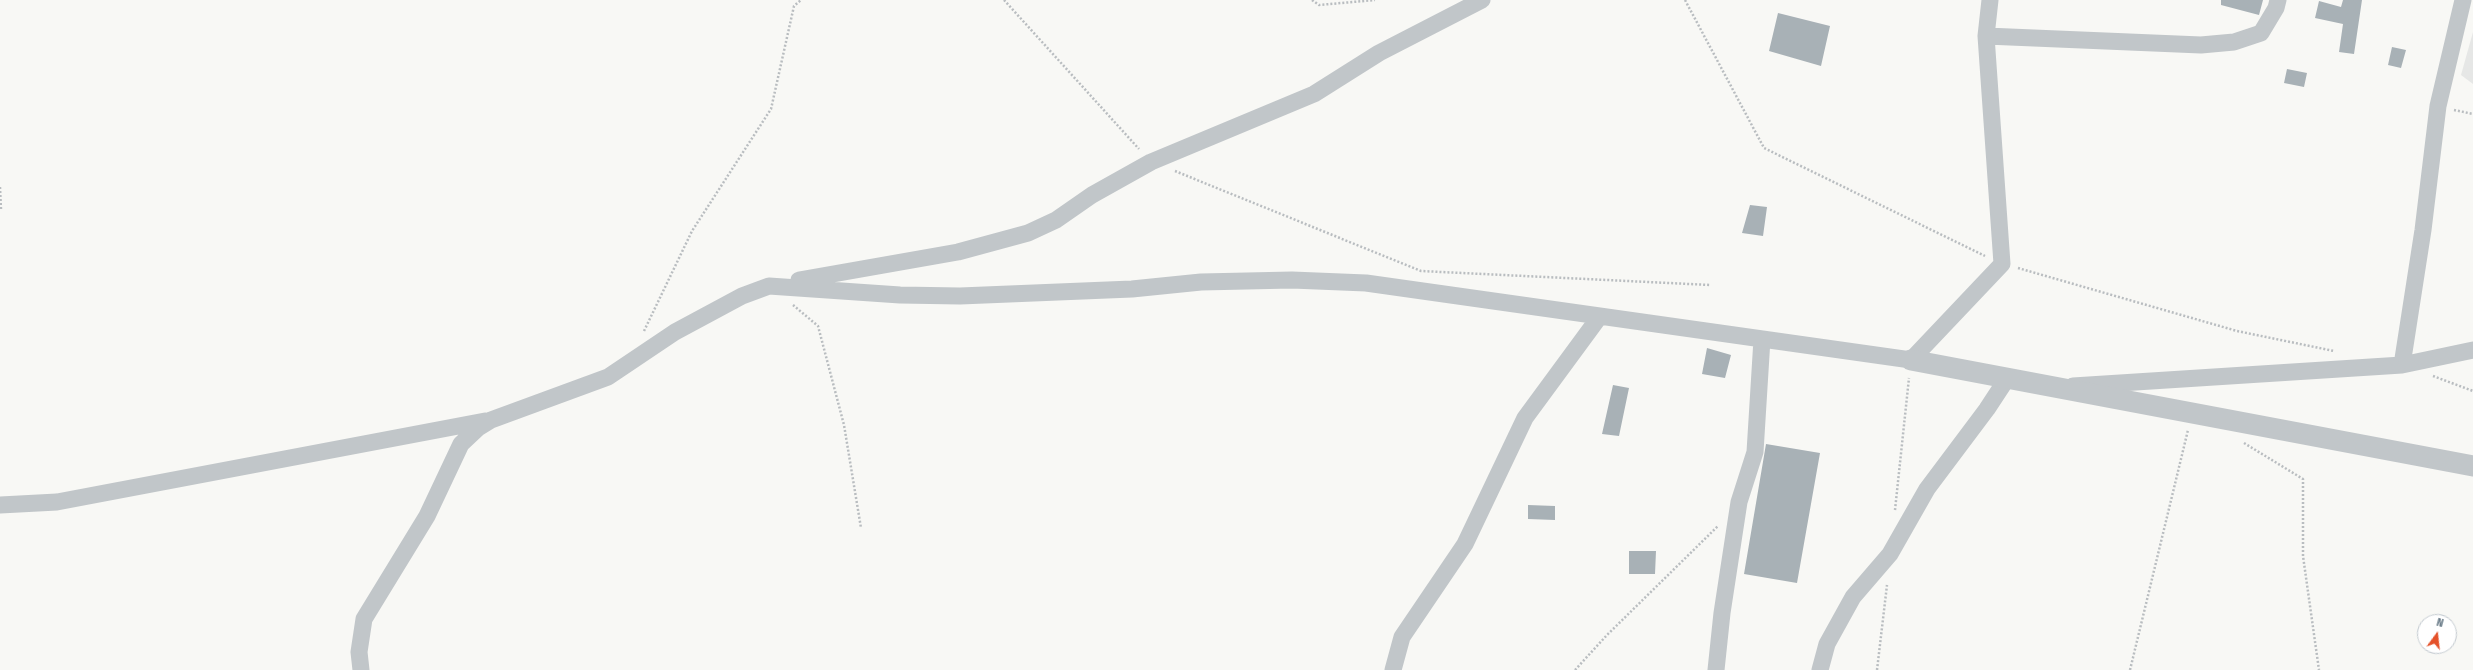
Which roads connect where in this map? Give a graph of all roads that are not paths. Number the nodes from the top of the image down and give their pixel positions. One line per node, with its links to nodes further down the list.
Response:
1 (1482, 0): 6 (street)
2 (1990, 0): 5 (street)
3 (2278, 0): 5 (street)
4 (2463, 0): 11 (street)
5 (1986, 36): 10 (street)
6 (769, 286): 7 (street); 14 (street)
7 (1600, 316): 8 (street); 18 (street)
8 (1762, 339): 10 (street); 19 (street)
9 (2473, 350): 11 (street)
10 (1911, 360): 12 (street)
11 (2402, 365): 13 (street)
12 (2008, 377): 13 (street); 20 (street)
13 (2061, 386): 15 (street)
14 (492, 420): 16 (street); 17 (street)
15 (2473, 466)
16 (0, 505)
17 (361, 670)
18 (1393, 670)
19 (1716, 670)
20 (1820, 670)

